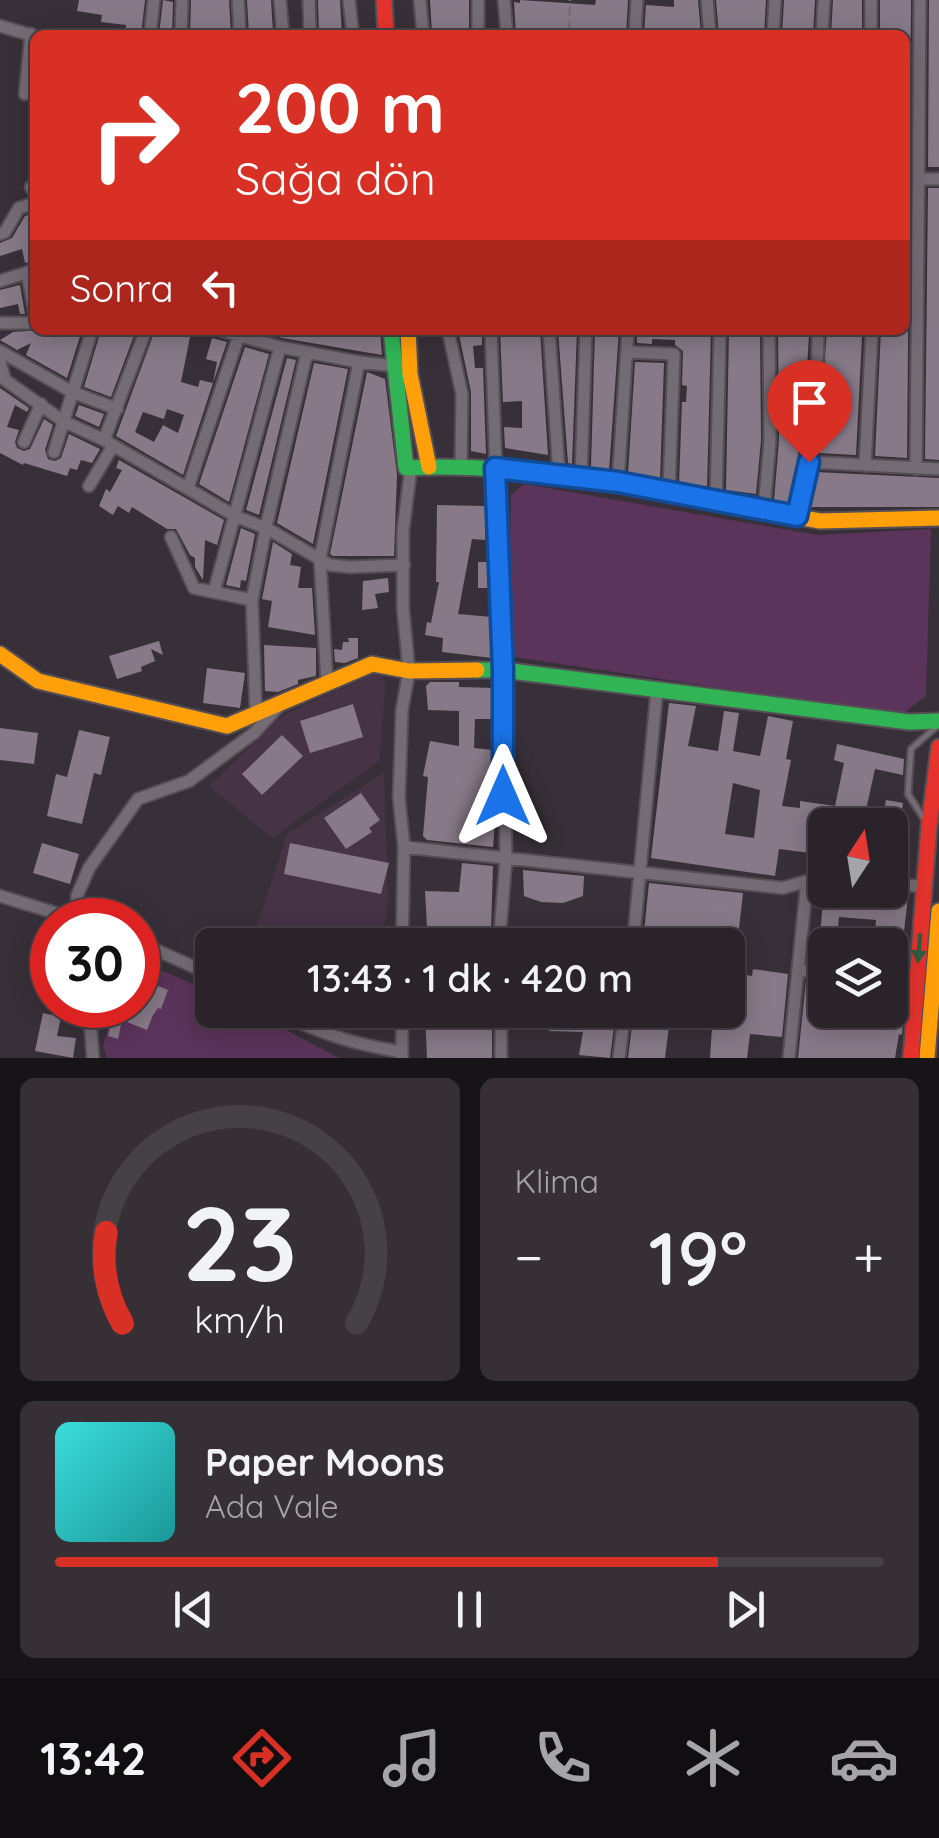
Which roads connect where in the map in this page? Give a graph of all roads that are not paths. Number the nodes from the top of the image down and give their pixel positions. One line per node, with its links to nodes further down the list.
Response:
1 (154, 0): 18 (street)
2 (182, 0): 19 (street)
3 (238, 0): 20 (street)
4 (280, 0): 21 (street)
5 (309, 0): 22 (street)
6 (350, 0): 23 (street)
7 (384, 0): 24 (street)
8 (420, 0): 25 (street)
9 (478, 0): 26 (street)
10 (504, 0): 27 (street)
11 (638, 0): 28 (street)
12 (708, 0): 29 (street)
13 (775, 0): 30 (street)
14 (824, 0): 31 (street)
15 (871, 0): 32 (street)
16 (920, 0): 36 (street)
17 (0, 26): 33 (street)
18 (151, 30)
19 (181, 30)
20 (240, 30)
21 (282, 30)
22 (310, 30)
23 (353, 30)
24 (386, 30)
25 (423, 30)
26 (478, 30)
27 (507, 30)
28 (635, 30)
29 (710, 30)
30 (774, 30)
31 (822, 30)
32 (870, 30)
33 (30, 34)
34 (30, 57): 35 (street)
35 (25, 94)
36 (919, 178): 37 (street); 39 (street)
37 (939, 179)
38 (30, 205): 40 (street)
39 (912, 230): 41 (street)
40 (0, 234)
41 (912, 265): 80 (street)
42 (30, 271): 43 (street)
43 (0, 281)
44 (0, 323): 45 (street)
45 (30, 323)
46 (90, 335): 67 (street)
47 (144, 335): 69 (street)
48 (239, 335): 60 (street); 86 (street)
49 (392, 335): 66 (street)
50 (408, 335): 76 (street)
51 (449, 335): 75 (street)
52 (491, 335): 79 (street)
53 (549, 335): 82 (street)
54 (586, 335): 83 (street)
55 (628, 335): 63 (street)
56 (720, 335): 88 (street)
57 (769, 335): 89 (street)
58 (818, 335): 74 (street)
59 (872, 335): 77 (street)
60 (280, 347): 62 (street); 90 (street)
61 (0, 351): 67 (street)
62 (307, 352): 65 (street); 93 (street)
63 (628, 352): 84 (street); 87 (street)
64 (0, 362): 68 (street)
65 (359, 362): 66 (street); 95 (street)
66 (395, 366): 78 (street)
67 (72, 392): 69 (street); 70 (street)
68 (41, 404): 70 (street); 71 (street)
69 (117, 409): 72 (street)
70 (63, 421): 72 (street); 73 (street)
71 (24, 442)
72 (108, 443): 85 (street); 86 (street)
73 (54, 452)
74 (809, 462): 77 (street); 91 (street)
75 (462, 465): 76 (street); 79 (street)
76 (429, 466): 78 (street)
77 (865, 466): 80 (street)
78 (411, 468): 96 (street)
79 (495, 468): 82 (street); 100 (street)
80 (916, 469): 81 (street)
81 (939, 470)
82 (559, 474): 83 (street)
83 (582, 477): 84 (street)
84 (618, 482): 87 (street)
85 (89, 486)
86 (188, 488): 90 (street)
87 (668, 491): 88 (street)
88 (716, 501): 89 (street)
89 (764, 510): 91 (street)
90 (235, 516): 93 (street); 97 (street)
91 (797, 516): 92 (street)
92 (939, 518)
93 (266, 527): 95 (street); 98 (street)
94 (172, 537): 97 (street)
95 (320, 559): 96 (street); 102 (street)
96 (404, 564): 101 (street)
97 (214, 592): 98 (street)
98 (252, 600): 105 (street)
99 (0, 654): 105 (street)
100 (503, 670): 101 (street); 103 (street); 110 (street)
101 (409, 671): 102 (street); 109 (street)
102 (327, 683): 104 (street)
103 (657, 689): 106 (street); 111 (street)
104 (284, 701): 105 (street); 116 (street)
105 (256, 713)
106 (939, 723): 108 (lane)
107 (939, 746): 108 (street)
108 (929, 826): 114 (street)
109 (404, 847): 110 (street); 119 (street)
110 (506, 859): 111 (street); 120 (street)
111 (641, 870): 112 (street); 121 (street)
112 (807, 881): 124 (street)
113 (908, 885): 114 (street)
114 (924, 886): 128 (street, one-way to 128)
115 (0, 896): 117 (street)
116 (77, 898)
117 (30, 905)
118 (939, 911): 126 (street)
119 (402, 928)
120 (500, 928)
121 (635, 928)
122 (160, 952): 123 (street)
123 (195, 968)
124 (798, 970): 125 (street); 138 (street)
125 (808, 971)
126 (936, 975): 140 (street)
127 (908, 983): 128 (street)
128 (916, 984): 139 (street)
129 (91, 1028): 135 (street)
130 (308, 1028): 134 (street)
131 (402, 1028): 134 (street)
132 (501, 1028): 136 (street)
133 (623, 1028): 137 (street)
134 (402, 1055)
135 (93, 1058)
136 (502, 1058)
137 (620, 1058)
138 (788, 1058)
139 (911, 1058)
140 (927, 1058)

